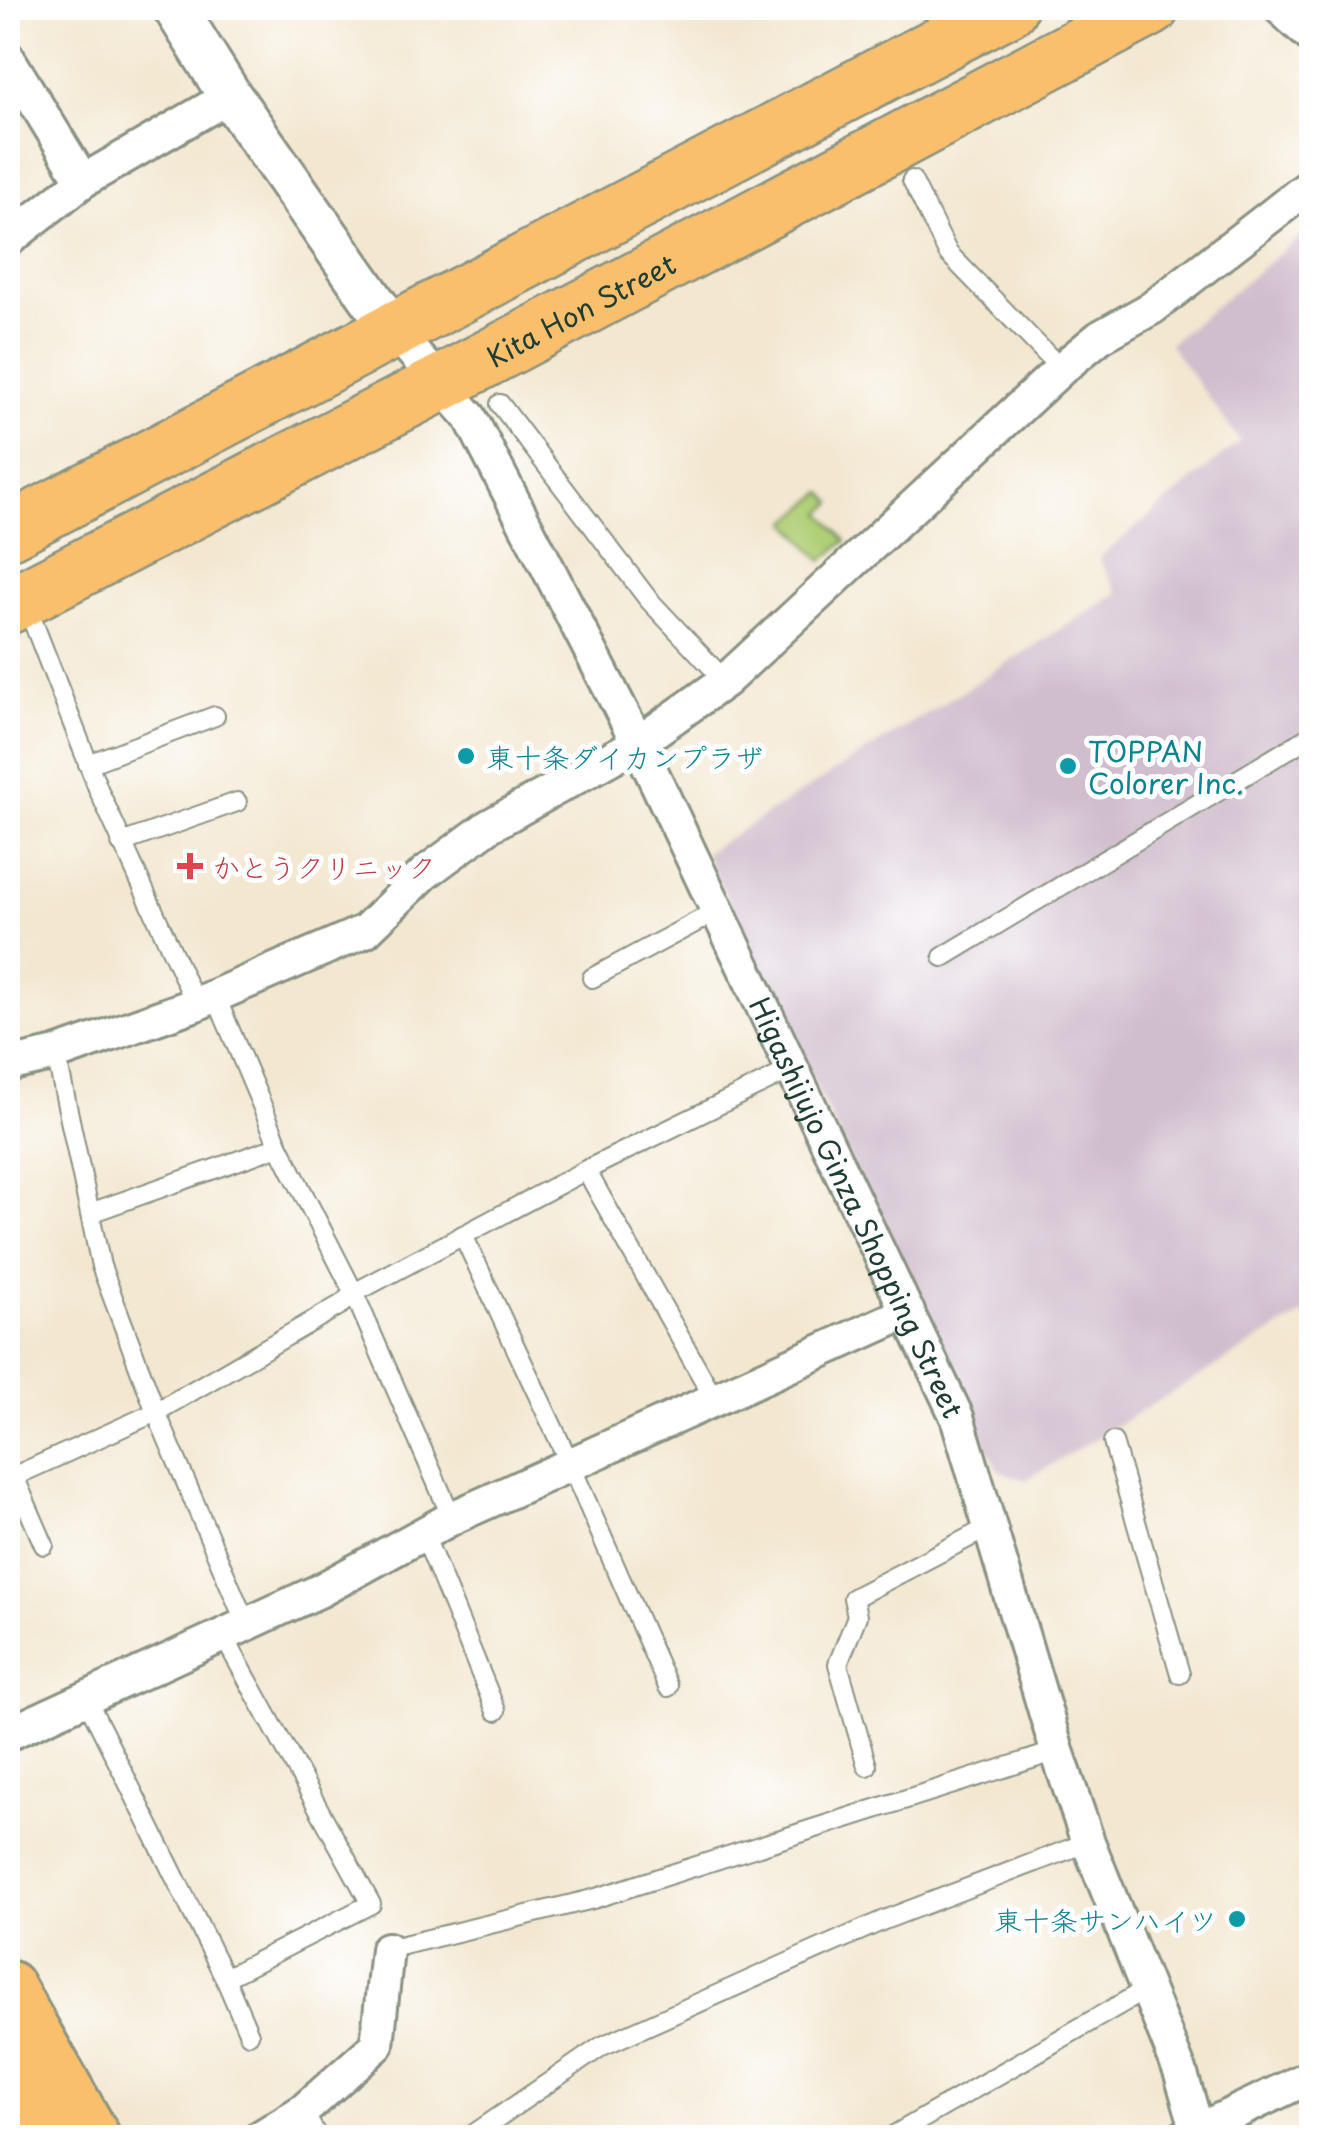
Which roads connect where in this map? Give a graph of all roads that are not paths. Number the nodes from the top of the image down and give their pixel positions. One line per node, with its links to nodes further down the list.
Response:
1 (174, 8): 7 (street)
2 (1009, 8): 12 (highway)
3 (1151, 8): 14 (highway, Kita Hon Street)
4 (1280, 8): 5 (street)
5 (1312, 37)
6 (8, 58): 9 (street)
7 (230, 96): 9 (street); 12 (street)
8 (912, 180): 13 (lane)
9 (83, 181): 11 (street)
10 (1312, 184): 13 (street)
11 (8, 240)
12 (394, 331): 14 (street, Higashijujo Ginza Shopping Street); 16 (highway)
13 (1061, 370): 18 (street)
14 (439, 384): 17 (highway, Kita Hon Street); 21 (street, Higashijujo Ginza Shopping Street)
15 (500, 404): 18 (lane)
16 (8, 532)
17 (16, 601): 22 (lane)
18 (725, 681): 21 (street)
19 (214, 716): 22 (lane)
20 (1312, 735): 26 (lane)
21 (638, 743): 25 (street, Higashijujo Ginza Shopping Street); 28 (street)
22 (88, 764): 24 (lane)
23 (237, 802): 24 (lane)
24 (121, 843): 28 (lane)
25 (717, 910): 27 (lane); 31 (street, Higashijujo Ginza Shopping Street)
26 (943, 956)
27 (592, 978)
28 (206, 1001): 29 (street); 32 (lane)
29 (56, 1054): 30 (street); 34 (lane)
30 (8, 1065)
31 (792, 1069): 33 (lane); 37 (street, Higashijujo Ginza Shopping Street)
32 (279, 1146): 34 (lane); 36 (lane)
33 (586, 1170): 35 (lane); 38 (lane)
34 (90, 1213): 39 (lane)
35 (462, 1235): 36 (lane); 41 (lane)
36 (354, 1292): 39 (lane); 43 (lane)
37 (908, 1312): 38 (street); 44 (street, Higashijujo Ginza Shopping Street)
38 (715, 1400): 41 (street)
39 (156, 1412): 42 (lane); 46 (lane)
40 (1113, 1442): 47 (lane)
41 (571, 1466): 43 (street); 48 (lane)
42 (11, 1478): 45 (lane)
43 (438, 1525): 46 (street); 50 (lane)
44 (991, 1526): 52 (street, Higashijujo Ginza Shopping Street); 53 (lane)
45 (44, 1545)
46 (235, 1632): 49 (street); 56 (lane)
47 (1180, 1674)
48 (668, 1688)
49 (88, 1700): 51 (street); 56 (lane)
50 (496, 1711)
51 (8, 1734)
52 (1057, 1752): 54 (street, Higashijujo Ginza Shopping Street); 55 (lane)
53 (867, 1766)
54 (1088, 1842): 58 (street, Higashijujo Ginza Shopping Street); 67 (lane)
55 (387, 1949): 62 (street)
56 (225, 1978): 59 (lane)
57 (8, 1987): 65 (main road)
58 (1145, 1990): 63 (street, Higashijujo Ginza Shopping Street); 68 (lane)
59 (249, 2034)
60 (8, 2062): 64 (main road)
61 (1312, 2076): 63 (street)
62 (310, 2124): 66 (street)
63 (1193, 2134)
64 (54, 2138)
65 (94, 2138)
66 (259, 2138)
67 (468, 2138)
68 (889, 2138)

